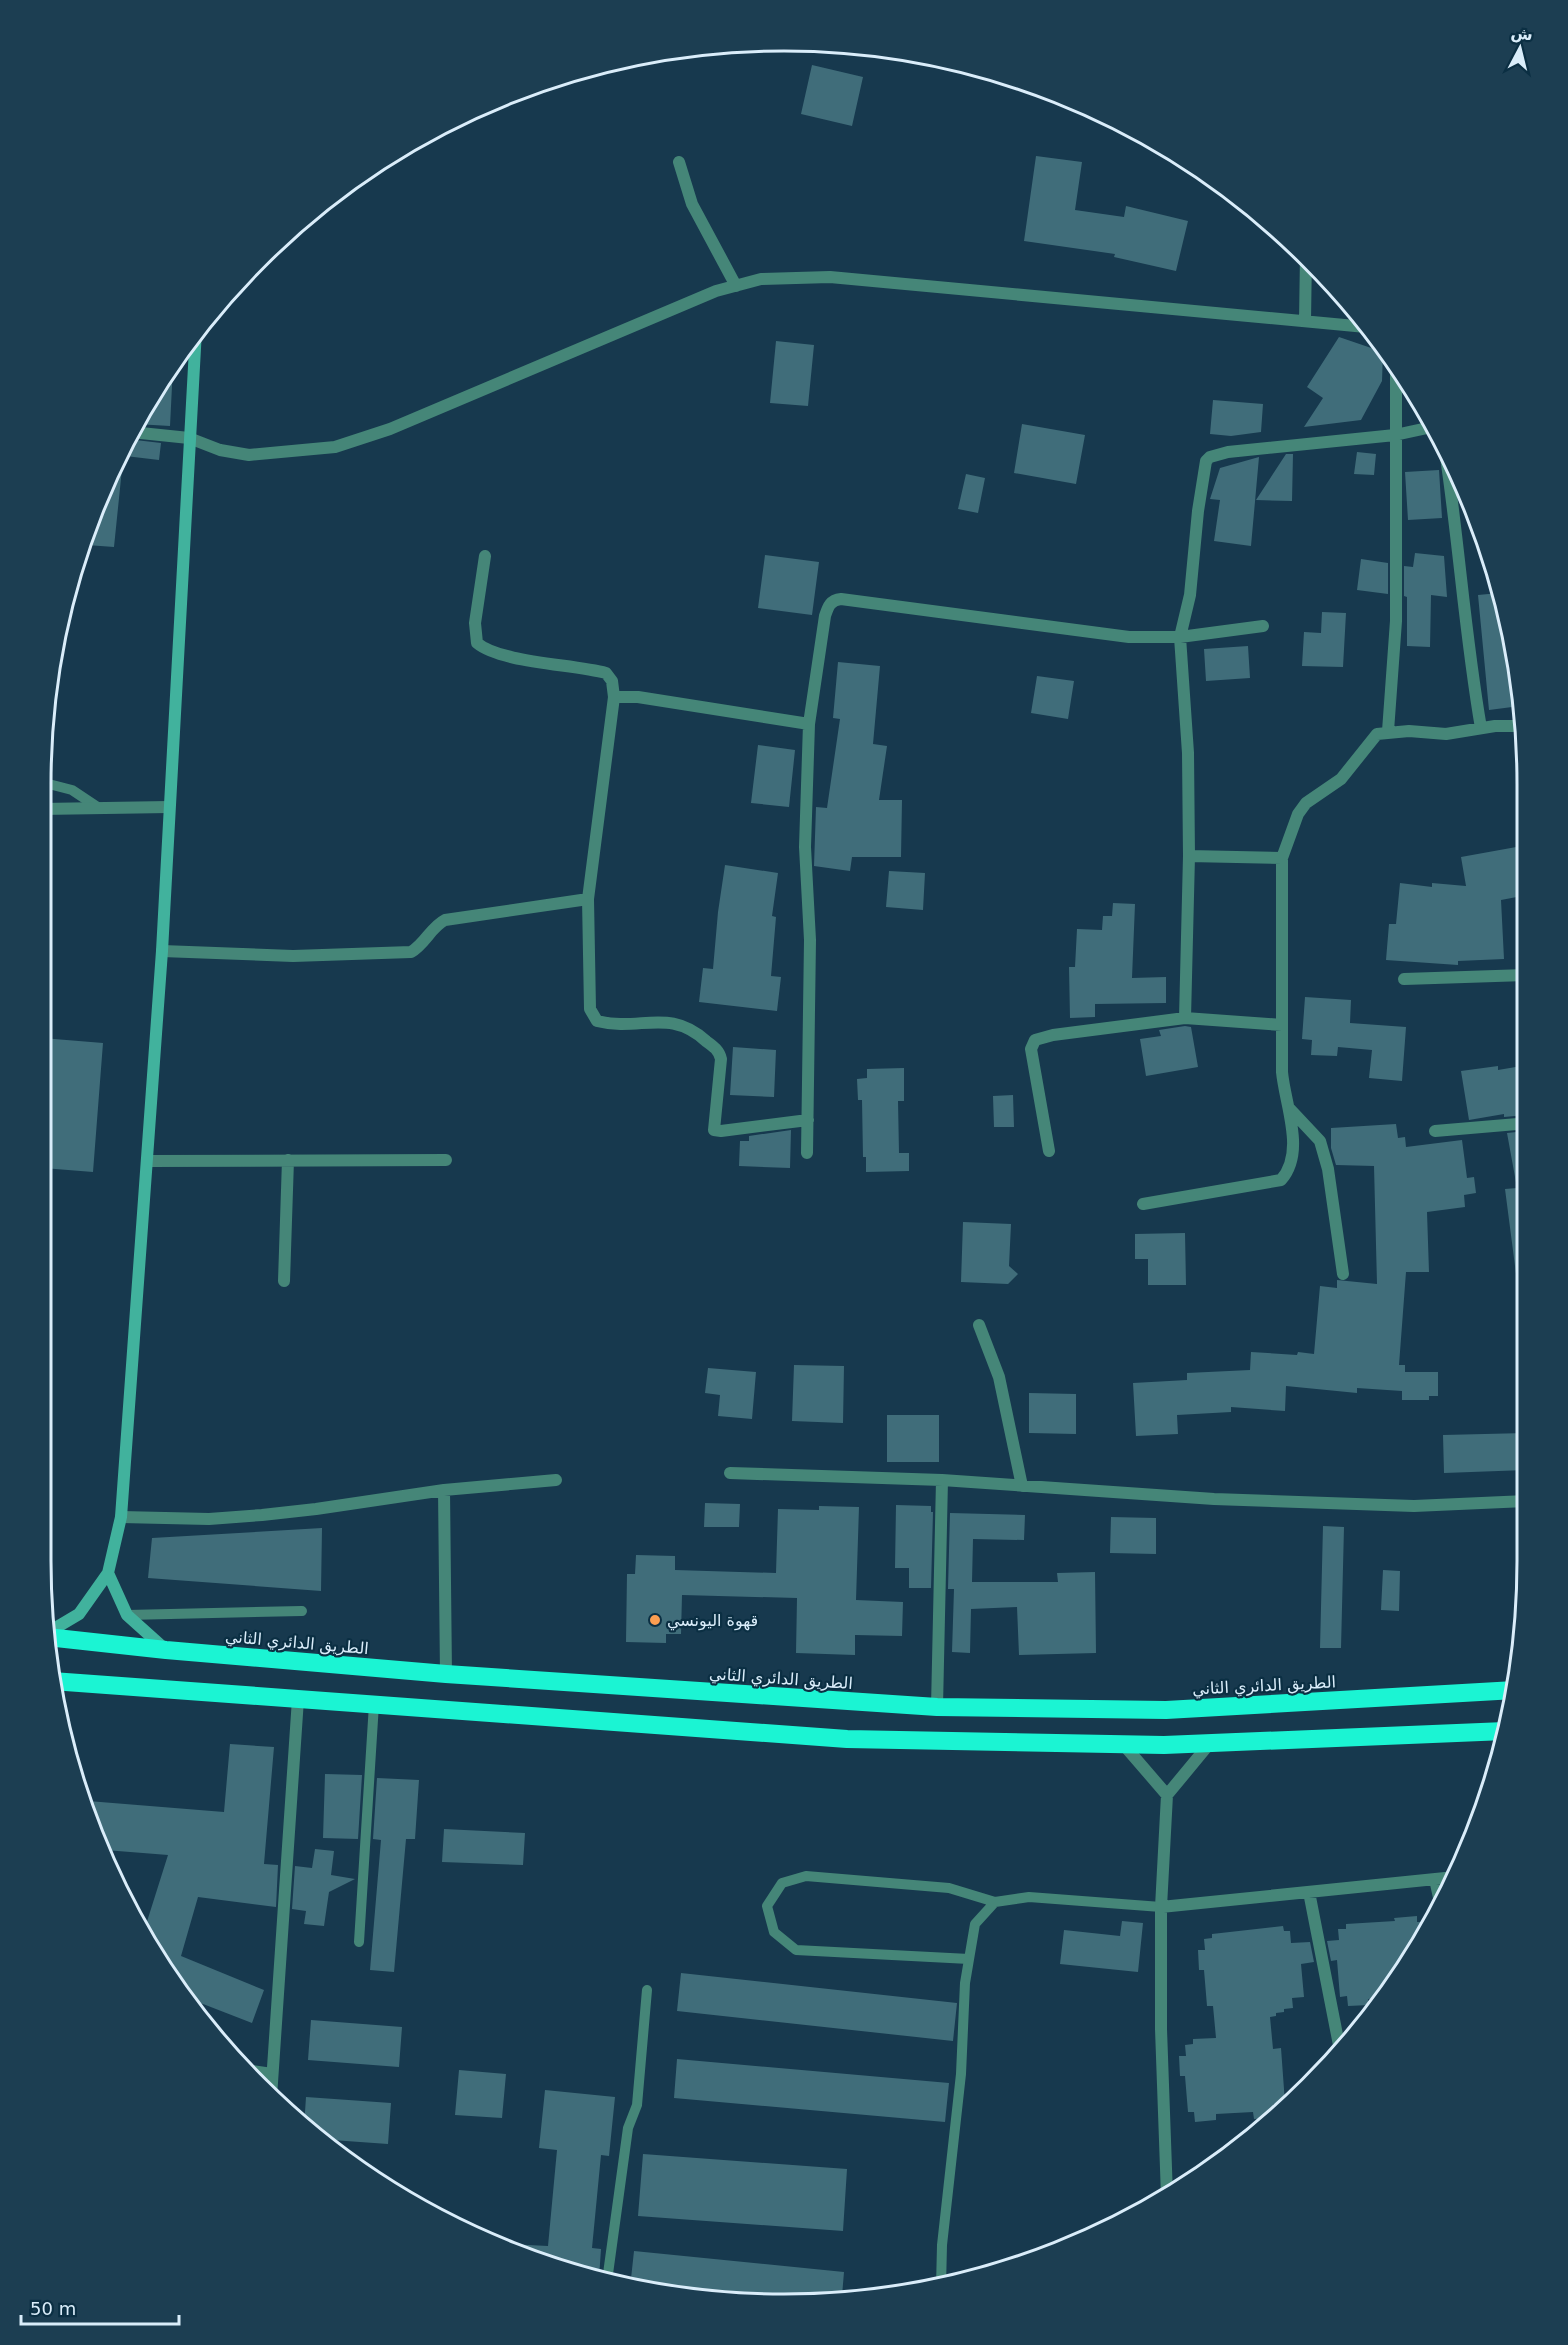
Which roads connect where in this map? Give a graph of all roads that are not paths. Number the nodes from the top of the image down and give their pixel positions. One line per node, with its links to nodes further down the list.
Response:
1 (679, 162): 3 (street)
2 (1306, 270): 4 (street)
3 (736, 286): 4 (street); 11 (street)
4 (1305, 321): 5 (street)
5 (1356, 326)
6 (195, 348): 11 (street)
7 (1396, 381): 10 (street)
8 (1425, 429): 10 (street)
9 (141, 433): 11 (street)
10 (1395, 435): 15 (street); 20 (street)
11 (189, 438): 22 (street)
12 (1448, 476): 19 (street)
13 (485, 556): 16 (street)
14 (1263, 626): 15 (street)
15 (1180, 636): 17 (street); 25 (street)
16 (614, 697): 17 (street); 27 (street)
17 (809, 724): 34 (street)
18 (1514, 726): 19 (street)
19 (1481, 728): 20 (street)
20 (1388, 731): 26 (street)
21 (51, 785): 23 (lane)
22 (169, 807): 23 (street); 28 (street)
23 (99, 808): 24 (street)
24 (51, 809)
25 (1189, 856): 26 (street); 31 (street)
26 (1282, 858): 32 (street)
27 (588, 899): 28 (street); 34 (street)
28 (162, 951): 41 (street)
29 (1517, 975): 30 (street)
30 (1404, 979)
31 (1185, 1018): 32 (street); 37 (street)
32 (1281, 1024): 33 (street)
33 (1289, 1108): 42 (street); 43 (street)
34 (808, 1120): 38 (street)
35 (1517, 1124): 36 (street)
36 (1435, 1131)
37 (1049, 1151)
38 (807, 1153)
39 (288, 1160): 40 (street); 41 (street); 44 (street)
40 (446, 1160)
41 (147, 1161): 52 (street)
42 (1143, 1204)
43 (1343, 1274)
44 (284, 1281)
45 (979, 1325): 49 (street)
46 (730, 1473): 48 (street)
47 (556, 1480): 50 (street)
48 (942, 1480): 49 (street); 64 (street)
49 (1022, 1486): 51 (street)
50 (444, 1490): 52 (street); 59 (street)
51 (1517, 1501)
52 (121, 1517): 53 (street)
53 (108, 1573): 55 (street); 56 (street)
54 (302, 1611): 55 (lane)
55 (127, 1615): 58 (street)
56 (55, 1630)
57 (55, 1636): 58 (highway, الطريق الدائري الثاني)
58 (166, 1650): 59 (highway, الطريق الدائري الثاني)
59 (446, 1674): 64 (highway, الطريق الدائري الثاني)
60 (61, 1682): 62 (highway)
61 (1505, 1691): 64 (highway, الطريق الدائري الثاني)
62 (298, 1699): 63 (highway); 80 (street)
63 (374, 1704): 67 (highway); 75 (lane)
64 (937, 1707)
65 (1497, 1731): 66 (highway)
66 (1210, 1743): 67 (highway); 68 (street)
67 (1123, 1744): 68 (street)
68 (1167, 1795): 74 (street)
69 (1444, 1878): 70 (street)
70 (1435, 1879): 71 (street); 72 (street)
71 (1438, 1891)
72 (1309, 1892): 74 (street); 78 (street)
73 (995, 1902): 74 (lane); 76 (lane); 76 (lane)
74 (1161, 1907): 82 (street)
75 (359, 1942)
76 (969, 1959): 84 (lane)
77 (647, 1990): 83 (lane)
78 (1338, 2040)
79 (260, 2072): 80 (street)
80 (272, 2074): 81 (street)
81 (272, 2084)
82 (1167, 2185)
83 (608, 2272)
84 (941, 2277)

